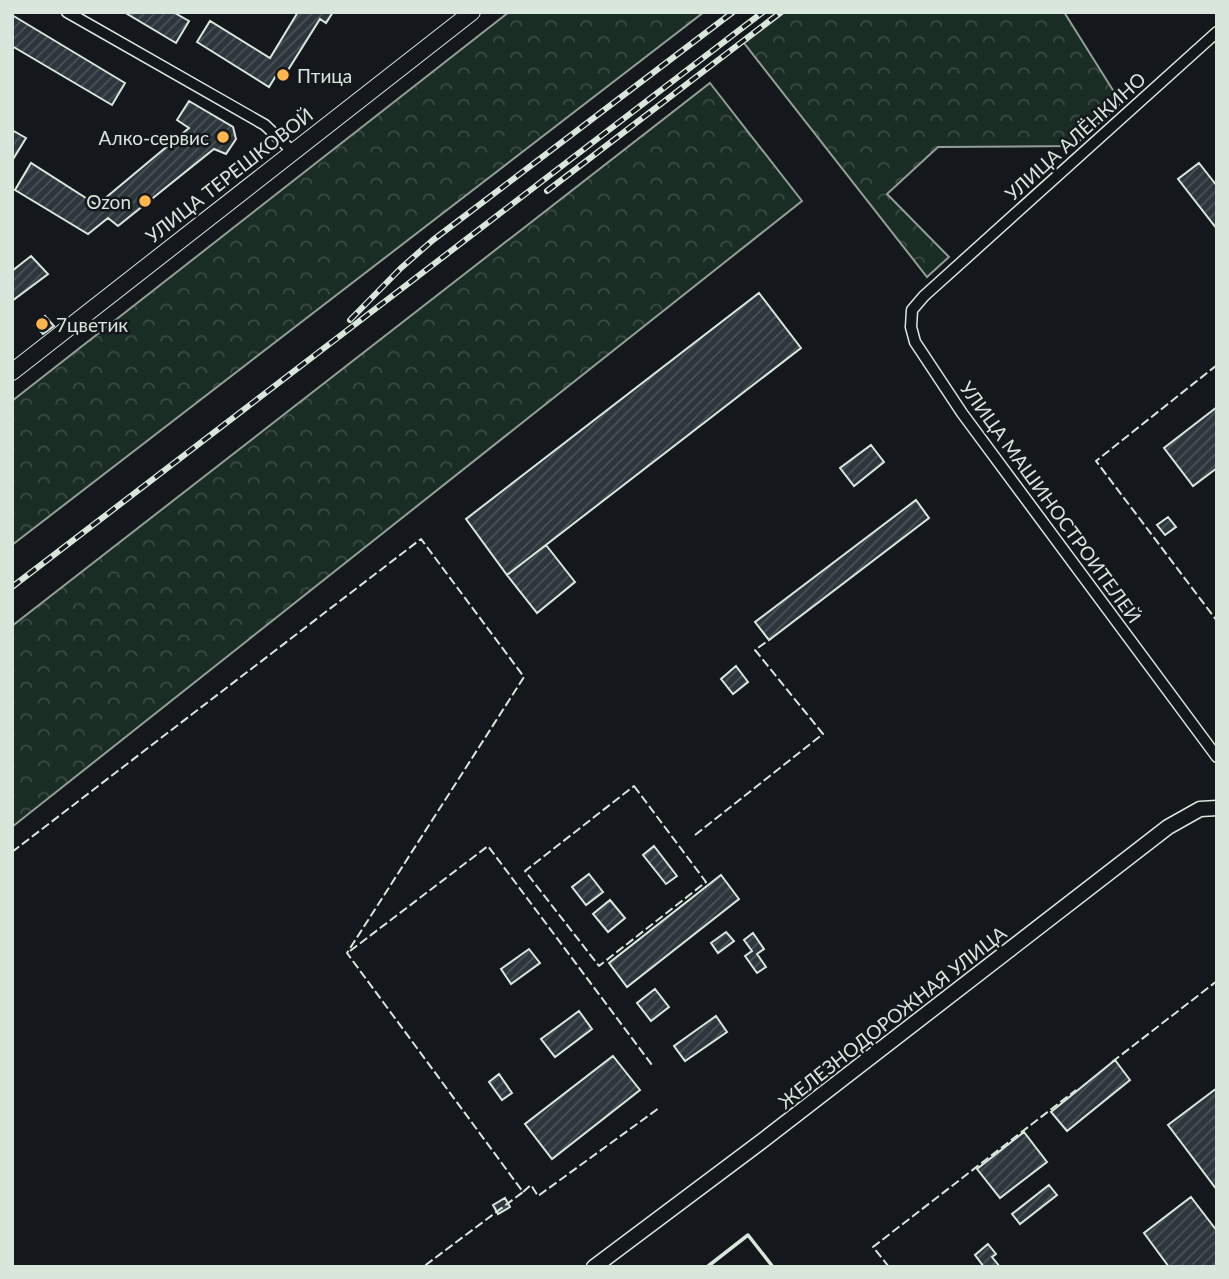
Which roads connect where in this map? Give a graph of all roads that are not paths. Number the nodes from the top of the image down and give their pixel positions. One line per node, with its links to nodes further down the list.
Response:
1 (67, 12): 4 (street)
2 (472, 12): 4 (main road, УЛИЦА ТЕРЕШКОВОЙ)
3 (1217, 32): 5 (street, УЛИЦА АЛЁНКИНО)
4 (293, 152): 6 (main road, УЛИЦА ТЕРЕШКОВОЙ)
5 (955, 267): 7 (street, УЛИЦА МАШИНОСТРОИТЕЛЕЙ)
6 (12, 372)
7 (1217, 757)
8 (1217, 808): 9 (street, ЖЕЛЕЗНОДОРОЖНАЯ УЛИЦА)
9 (594, 1267)

